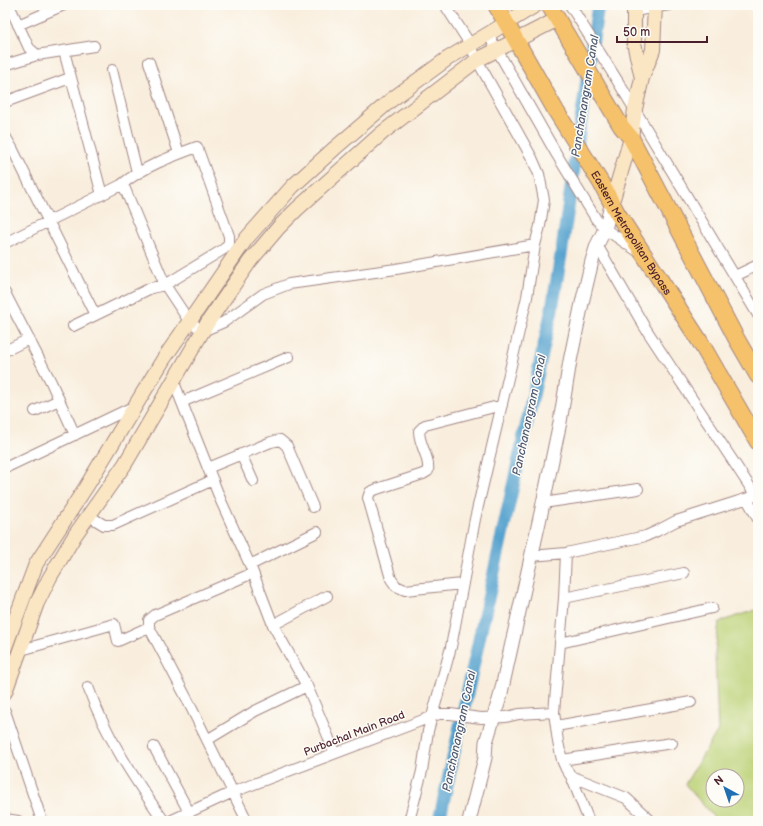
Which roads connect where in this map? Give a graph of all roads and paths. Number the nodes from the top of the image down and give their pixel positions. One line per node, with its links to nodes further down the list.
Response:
1 (9, 5): 12 (street)
2 (64, 5): 12 (street)
3 (444, 5): 15 (street)
4 (496, 5): 11 (main road, Eastern Metropolitan Bypass)
5 (536, 5): 11 (main road)
6 (669, 5): 8 (street)
7 (570, 6): 27 (street)
8 (655, 7): 9 (street); 25 (main road)
9 (634, 8): 25 (main road)
10 (553, 12): 14 (main road); 28 (main road)
11 (506, 22): 13 (main road); 14 (main road, Eastern Metropolitan Bypass)
12 (18, 25): 19 (street)
13 (488, 34): 15 (main road); 17 (street)
14 (516, 40): 17 (main road); 34 (main road, Eastern Metropolitan Bypass)
15 (470, 44): 20 (street); 47 (main road)
16 (94, 46): 18 (street)
17 (498, 50): 20 (main road); 36 (street)
18 (64, 51): 19 (street); 24 (street)
19 (37, 56): 22 (street)
20 (477, 60): 38 (street); 49 (main road)
21 (149, 62): 30 (street)
22 (5, 65)
23 (112, 70): 31 (street)
24 (70, 78): 26 (street); 33 (street)
25 (642, 78): 27 (main road)
26 (5, 102)
27 (635, 109): 28 (main road); 42 (street)
28 (626, 132): 34 (main road); 53 (main road)
29 (5, 136): 35 (street)
30 (179, 153): 31 (street); 43 (street)
31 (137, 172): 32 (street)
32 (121, 186): 33 (street); 43 (street)
33 (102, 195): 35 (street)
34 (612, 202): 36 (street); 40 (main road, Eastern Metropolitan Bypass)
35 (48, 221): 37 (street); 45 (street)
36 (601, 224): 39 (street); 40 (street)
37 (5, 243)
38 (535, 245): 49 (street); 57 (street)
39 (597, 245): 69 (street); 70 (street)
40 (645, 257): 61 (main road, Eastern Metropolitan Bypass)
41 (758, 266): 42 (street)
42 (736, 276): 46 (street)
43 (165, 285): 45 (street); 47 (street)
44 (5, 293): 50 (street)
45 (95, 315): 48 (street)
46 (758, 315)
47 (189, 320): 49 (street); 58 (main road)
48 (73, 326)
49 (204, 331): 54 (main road)
50 (29, 339): 51 (street); 55 (street)
51 (5, 351)
52 (289, 358): 56 (street)
53 (758, 376)
54 (173, 380): 56 (street); 72 (main road)
55 (59, 400): 59 (street); 60 (street)
56 (182, 402): 65 (street)
57 (502, 405): 79 (street); 79 (street)
58 (135, 406): 60 (street); 86 (main road)
59 (35, 411)
60 (75, 435): 64 (street)
61 (758, 442)
62 (241, 454): 65 (street); 67 (street); 71 (street)
63 (5, 456): 64 (street)
64 (7, 467)
65 (208, 468): 66 (street)
66 (213, 480): 72 (street); 77 (street)
67 (253, 481)
68 (638, 489): 70 (street)
69 (754, 497): 73 (street); 75 (street)
70 (543, 503): 76 (street)
71 (312, 507)
72 (89, 516): 87 (main road)
73 (758, 519)
74 (317, 532): 77 (street)
75 (566, 553): 76 (street); 81 (street)
76 (531, 556): 95 (street)
77 (251, 569): 83 (street); 84 (street)
78 (684, 573): 81 (street)
79 (462, 584): 94 (street)
80 (327, 596): 83 (street)
81 (564, 598): 85 (street)
82 (712, 608): 85 (street)
83 (273, 625): 88 (street)
84 (149, 627): 87 (street); 97 (street)
85 (560, 643): 93 (street)
86 (5, 647)
87 (21, 650): 90 (main road)
88 (307, 686): 97 (street); 100 (street)
89 (88, 687): 108 (street)
90 (5, 692)
91 (691, 702): 96 (street)
92 (5, 711): 107 (street)
93 (554, 712): 95 (street, Purbachal Main Road); 96 (street)
94 (432, 717): 95 (street, Purbachal Main Road); 100 (street, Purbachal Main Road); 111 (street)
95 (487, 718): 112 (street)
96 (556, 726): 101 (street)
97 (207, 740): 103 (street)
98 (672, 743): 101 (street)
99 (154, 747): 104 (street)
100 (334, 753): 103 (street, Purbachal Main Road)
101 (562, 760): 102 (street)
102 (571, 776): 113 (street); 114 (street)
103 (233, 792): 104 (street, Purbachal Main Road); 110 (street)
104 (189, 812): 109 (street, Purbachal Main Road)
105 (5, 819): 106 (street)
106 (18, 821)
107 (42, 821)
108 (164, 821)
109 (170, 821)
110 (247, 821)
111 (409, 821)
112 (470, 821)
113 (589, 821)
114 (650, 821)

